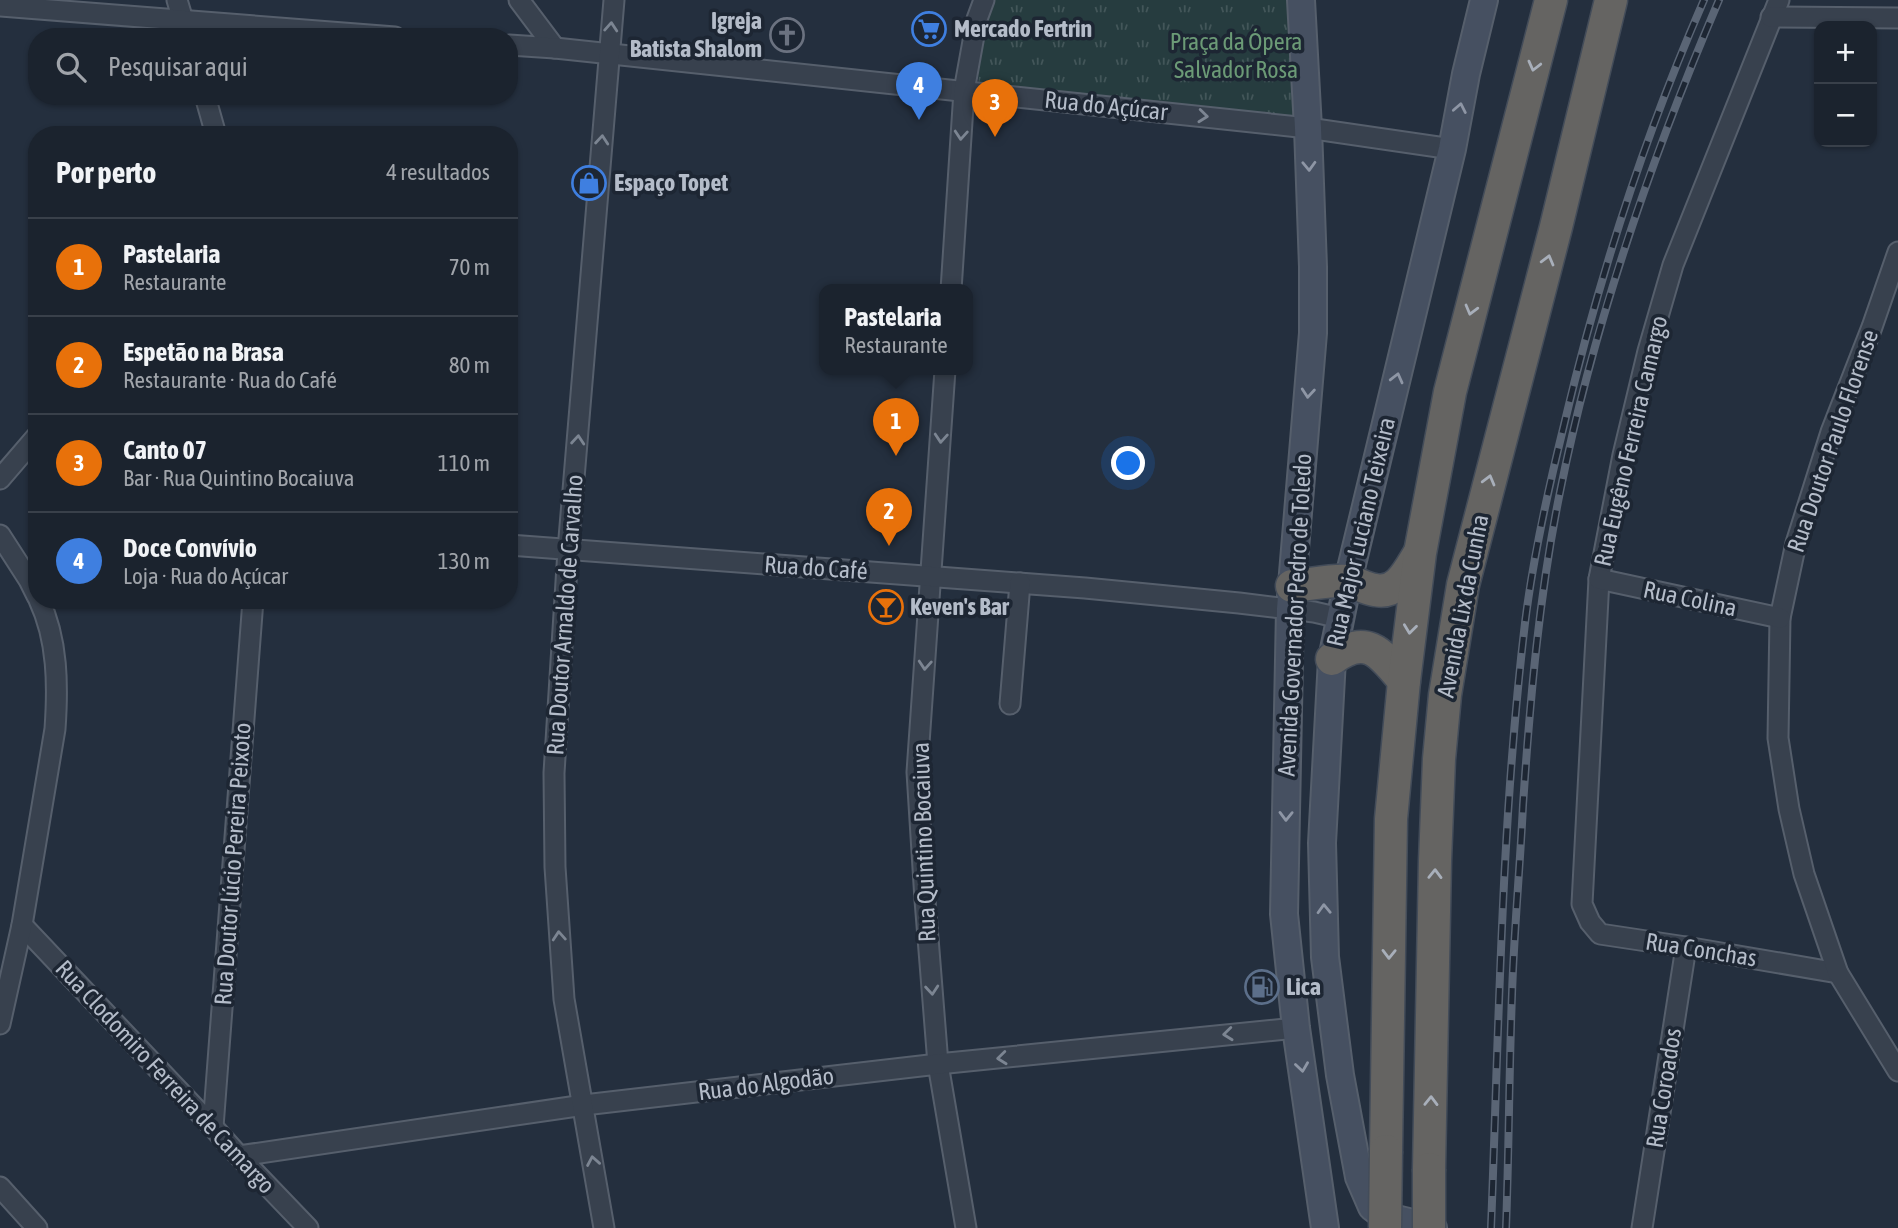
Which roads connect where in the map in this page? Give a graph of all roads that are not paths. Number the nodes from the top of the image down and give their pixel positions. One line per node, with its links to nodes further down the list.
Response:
1 (177, 0): 14 (street)
2 (519, 0): 16 (street)
3 (614, 0): 17 (street, Rua Doutor Arnaldo de Carvalho, one-way to 3)
4 (984, 0): 11 (street)
5 (1301, 0): 21 (main road, Avenida Governador Pedro de Toledo)
6 (1484, 0): 22 (main road, Rua Major Luciano Teixeira, one-way to 6)
7 (1551, 0): 31 (highway, Avenida Lix da Cunha, one-way to 31)
8 (1611, 0): 65 (highway, Avenida Lix da Cunha, one-way to 8, bridge)
9 (0, 6): 13 (street)
10 (1775, 8): 12 (street); 34 (street, Rua Eugêno Ferreira Camargo)
11 (974, 9): 18 (street)
12 (1898, 18)
13 (178, 28)
14 (186, 28)
15 (518, 46): 16 (street, Rua do Açúcar)
16 (555, 48): 17 (street, Rua do Açúcar)
17 (610, 55): 18 (street, Rua do Açúcar); 30 (street, Rua Doutor Arnaldo de Carvalho, one-way to 17)
18 (964, 91): 21 (street, Rua do Açúcar, one-way to 21); 24 (street, one-way to 24)
19 (208, 105): 20 (street)
20 (213, 126)
21 (1308, 128): 22 (street, Rua do Açúcar); 37 (main road, Avenida Governador Pedro de Toledo, one-way to 37)
22 (1452, 149): 35 (main road, Rua Major Luciano Teixeira, one-way to 22)
23 (1898, 251): 41 (street, Rua Doutor Paulo Florense)
24 (951, 284)
25 (945, 375): 32 (street, Rua Quintino Bocaiuva, one-way to 32)
26 (28, 446): 27 (street)
27 (0, 479)
28 (0, 535): 33 (street)
29 (518, 546): 30 (street, Rua do Café)
30 (568, 550): 32 (street, Rua do Café); 55 (street, Rua Doutor Arnaldo de Carvalho, one-way to 30)
31 (1420, 553): 35 (highway); 43 (highway, Avenida Lix da Cunha, one-way to 43)
32 (931, 577): 36 (street, Rua do Café); 52 (street, Rua Quintino Bocaiuva, one-way to 52)
33 (28, 578)
34 (1599, 579): 41 (street, Rua Colina); 45 (street, Rua Eugêno Ferreira Camargo)
35 (1348, 581): 37 (highway); 40 (main road, Rua Major Luciano Teixeira)
36 (1020, 583): 37 (street, Rua do Café); 44 (street)
37 (1291, 598): 40 (street, Rua do Café); 46 (main road, Avenida Governador Pedro de Toledo, one-way to 46)
38 (42, 609): 47 (street)
39 (252, 609): 56 (street, Rua Doutor lúcio Pereira Peixoto)
40 (1340, 618): 42 (main road, Rua Major Luciano Teixeira)
41 (1780, 618): 49 (street, Rua Doutor Paulo Florense)
42 (1332, 659): 43 (highway); 54 (main road, Rua Major Luciano Teixeira, one-way to 42)
43 (1404, 681): 59 (highway, Avenida Lix da Cunha, one-way to 59, bridge)
44 (1010, 704)
45 (1582, 904): 48 (street, Rua Conchas)
46 (1284, 914): 51 (main road, Avenida Governador Pedro de Toledo); 54 (main road, Rua Major Luciano Teixeira)
47 (22, 925): 50 (street); 56 (street, Rua Clodomiro Ferreira de Camargo)
48 (1686, 947): 49 (street, Rua Conchas); 66 (street, Rua Coroados)
49 (1838, 973): 53 (street, Rua Doutor Paulo Florense)
50 (0, 1024)
51 (1296, 1027): 52 (street, Rua do Algodão, one-way to 52); 64 (main road, Avenida Governador Pedro de Toledo, one-way to 64)
52 (938, 1064): 55 (street, Rua do Algodão); 63 (street, Rua Quintino Bocaiuva)
53 (1898, 1071)
54 (1340, 1075): 59 (main road, Rua Major Luciano Teixeira)
55 (584, 1105): 57 (street, Rua do Algodão); 62 (street, Rua Doutor Arnaldo de Carvalho, one-way to 55)
56 (213, 1127): 57 (street, Rua Clodomiro Ferreira de Camargo)
57 (239, 1156): 61 (street, Rua Clodomiro Ferreira de Camargo)
58 (0, 1188): 60 (street)
59 (1385, 1222): 65 (main road)
60 (37, 1228)
61 (308, 1228)
62 (604, 1228)
63 (966, 1228)
64 (1325, 1228)
65 (1431, 1228)
66 (1642, 1228)

